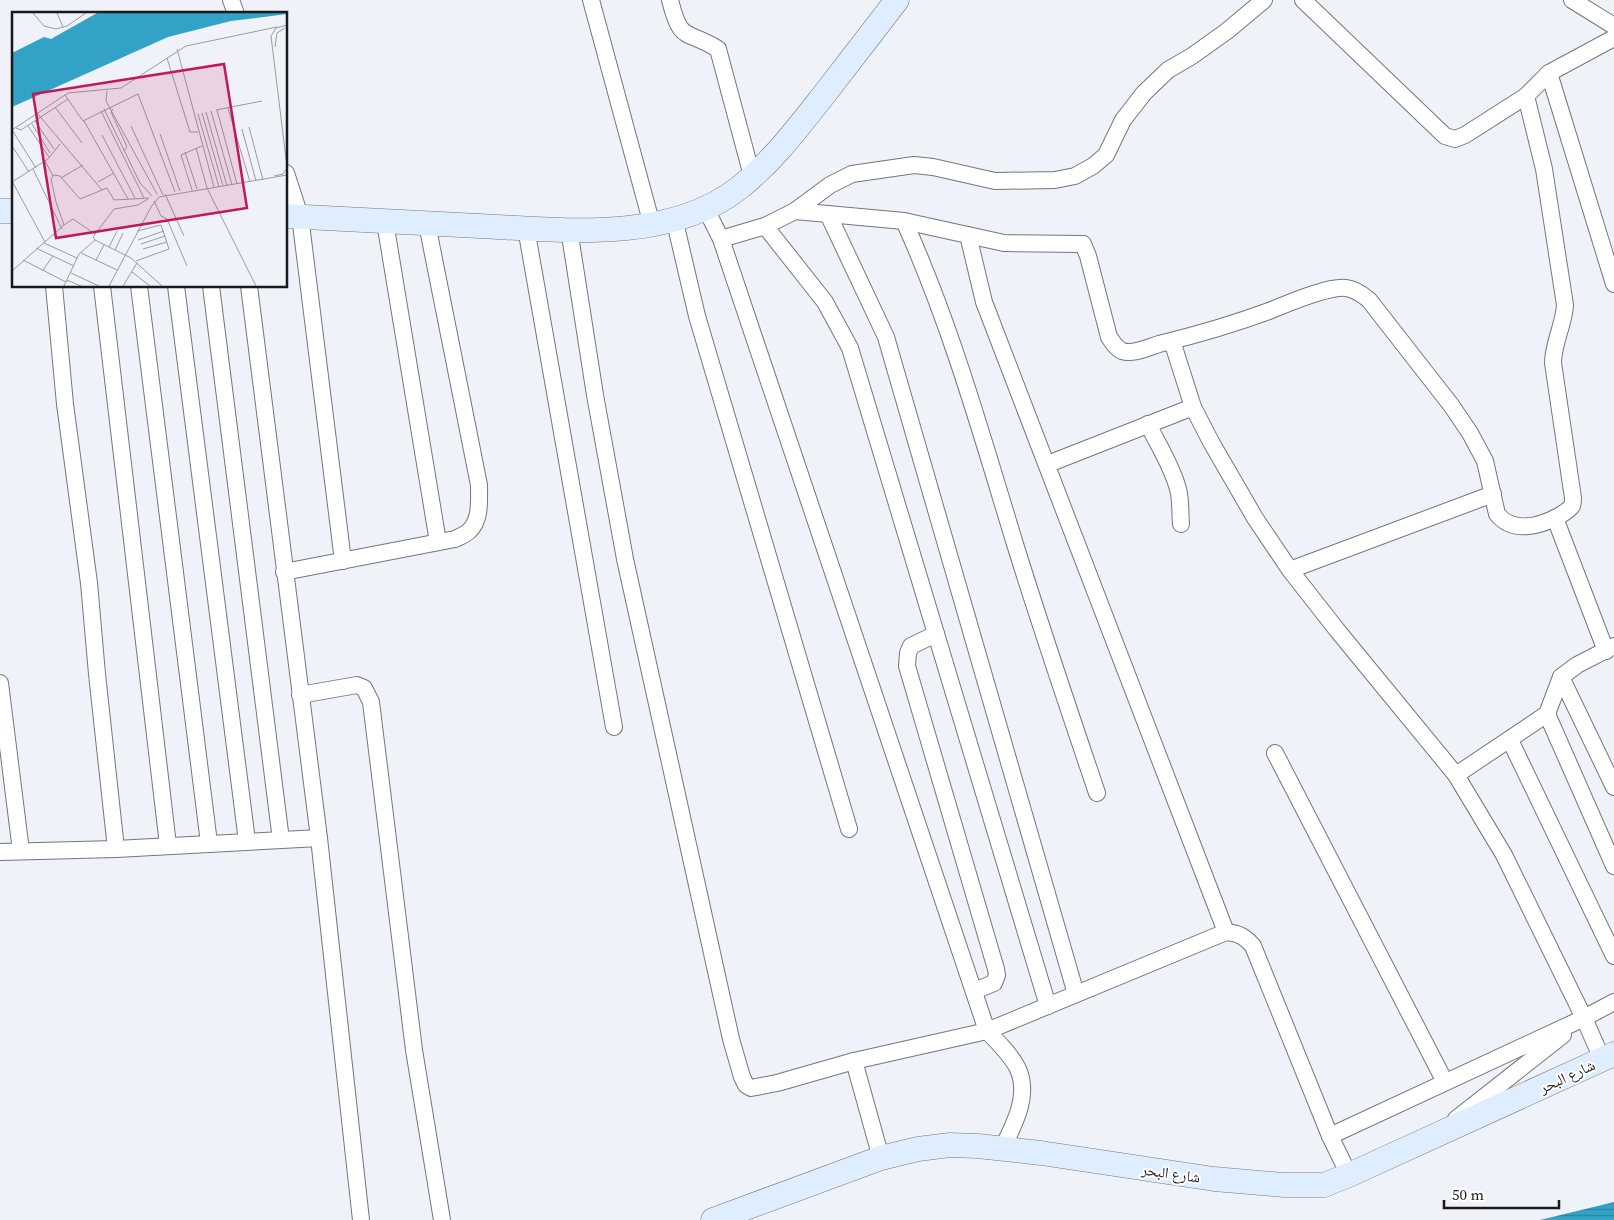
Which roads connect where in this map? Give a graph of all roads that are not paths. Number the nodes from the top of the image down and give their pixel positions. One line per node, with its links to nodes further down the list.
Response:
1 (231, 0): 8 (street)
2 (591, 0): 20 (street)
3 (670, 0): 13 (street)
4 (897, 0): 13 (street)
5 (1264, 0): 16 (street)
6 (1302, 0): 12 (street)
7 (1572, 0): 9 (street)
8 (235, 12)
9 (1614, 26)
10 (1614, 38): 11 (street)
11 (1549, 74): 12 (street); 28 (street)
12 (1526, 96): 40 (street)
13 (752, 176): 15 (street)
14 (288, 185): 18 (street)
15 (706, 209): 20 (street); 27 (street)
16 (795, 211): 17 (street); 23 (street)
17 (828, 214): 21 (street); 71 (street)
18 (293, 216): 19 (street); 43 (street)
19 (385, 222): 22 (street); 42 (street)
20 (663, 222): 25 (street); 58 (street)
21 (904, 222): 26 (street); 57 (street)
22 (427, 224): 24 (street); 42 (street)
23 (765, 226): 27 (street); 46 (street)
24 (526, 228): 25 (street); 52 (street)
25 (569, 229): 77 (street)
26 (968, 235): 35 (street); 38 (street)
27 (721, 239): 70 (street)
28 (1614, 284)
29 (54, 288): 64 (street)
30 (102, 288): 63 (street)
31 (139, 288): 62 (street)
32 (176, 288): 61 (street)
33 (211, 288): 60 (street)
34 (249, 288): 45 (street)
35 (1172, 341): 36 (street); 39 (street)
36 (1193, 407): 37 (street); 44 (street)
37 (1148, 424): 38 (street); 41 (street)
38 (1048, 464): 68 (street)
39 (1493, 494): 40 (street); 44 (street)
40 (1555, 518): 47 (street)
41 (1180, 524)
42 (438, 542): 43 (street)
43 (343, 561): 45 (street)
44 (1290, 570): 55 (street)
45 (284, 572): 50 (street)
46 (936, 634): 70 (street); 73 (street)
47 (1610, 648): 48 (street)
48 (1561, 678): 51 (street); 56 (street)
49 (0, 683): 65 (street)
50 (300, 696): 59 (street); 85 (street)
51 (1547, 714): 53 (street); 67 (street)
52 (614, 727)
53 (1510, 740): 55 (street); 69 (street)
54 (1275, 753): 78 (street)
55 (1456, 775): 74 (street)
56 (1614, 787)
57 (1097, 793)
58 (849, 829)
59 (319, 838): 60 (street); 84 (street)
60 (281, 840): 61 (street)
61 (247, 841): 62 (street)
62 (209, 843): 63 (street)
63 (168, 845): 64 (street)
64 (116, 848): 65 (street)
65 (21, 851): 66 (street)
66 (0, 852)
67 (1614, 866)
68 (1226, 932): 71 (street); 80 (street)
69 (1614, 956)
70 (974, 991): 75 (street)
71 (1076, 994): 73 (street)
72 (1614, 1002): 74 (street)
73 (1048, 1006): 75 (street)
74 (1584, 1018): 76 (street); 78 (street); 79 (street)
75 (987, 1031): 77 (street); 81 (street)
76 (1608, 1057): 79 (street, شارع البحر)
77 (854, 1061): 82 (street)
78 (1446, 1082): 80 (street)
79 (1436, 1135): 83 (street, شارع البحر)
80 (1330, 1136): 83 (street)
81 (1002, 1149): 82 (street, شارع البحر); 83 (street, شارع البحر)
82 (881, 1158): 86 (street, شارع البحر)
83 (1349, 1175)
84 (361, 1220)
85 (442, 1220)
86 (713, 1220)

